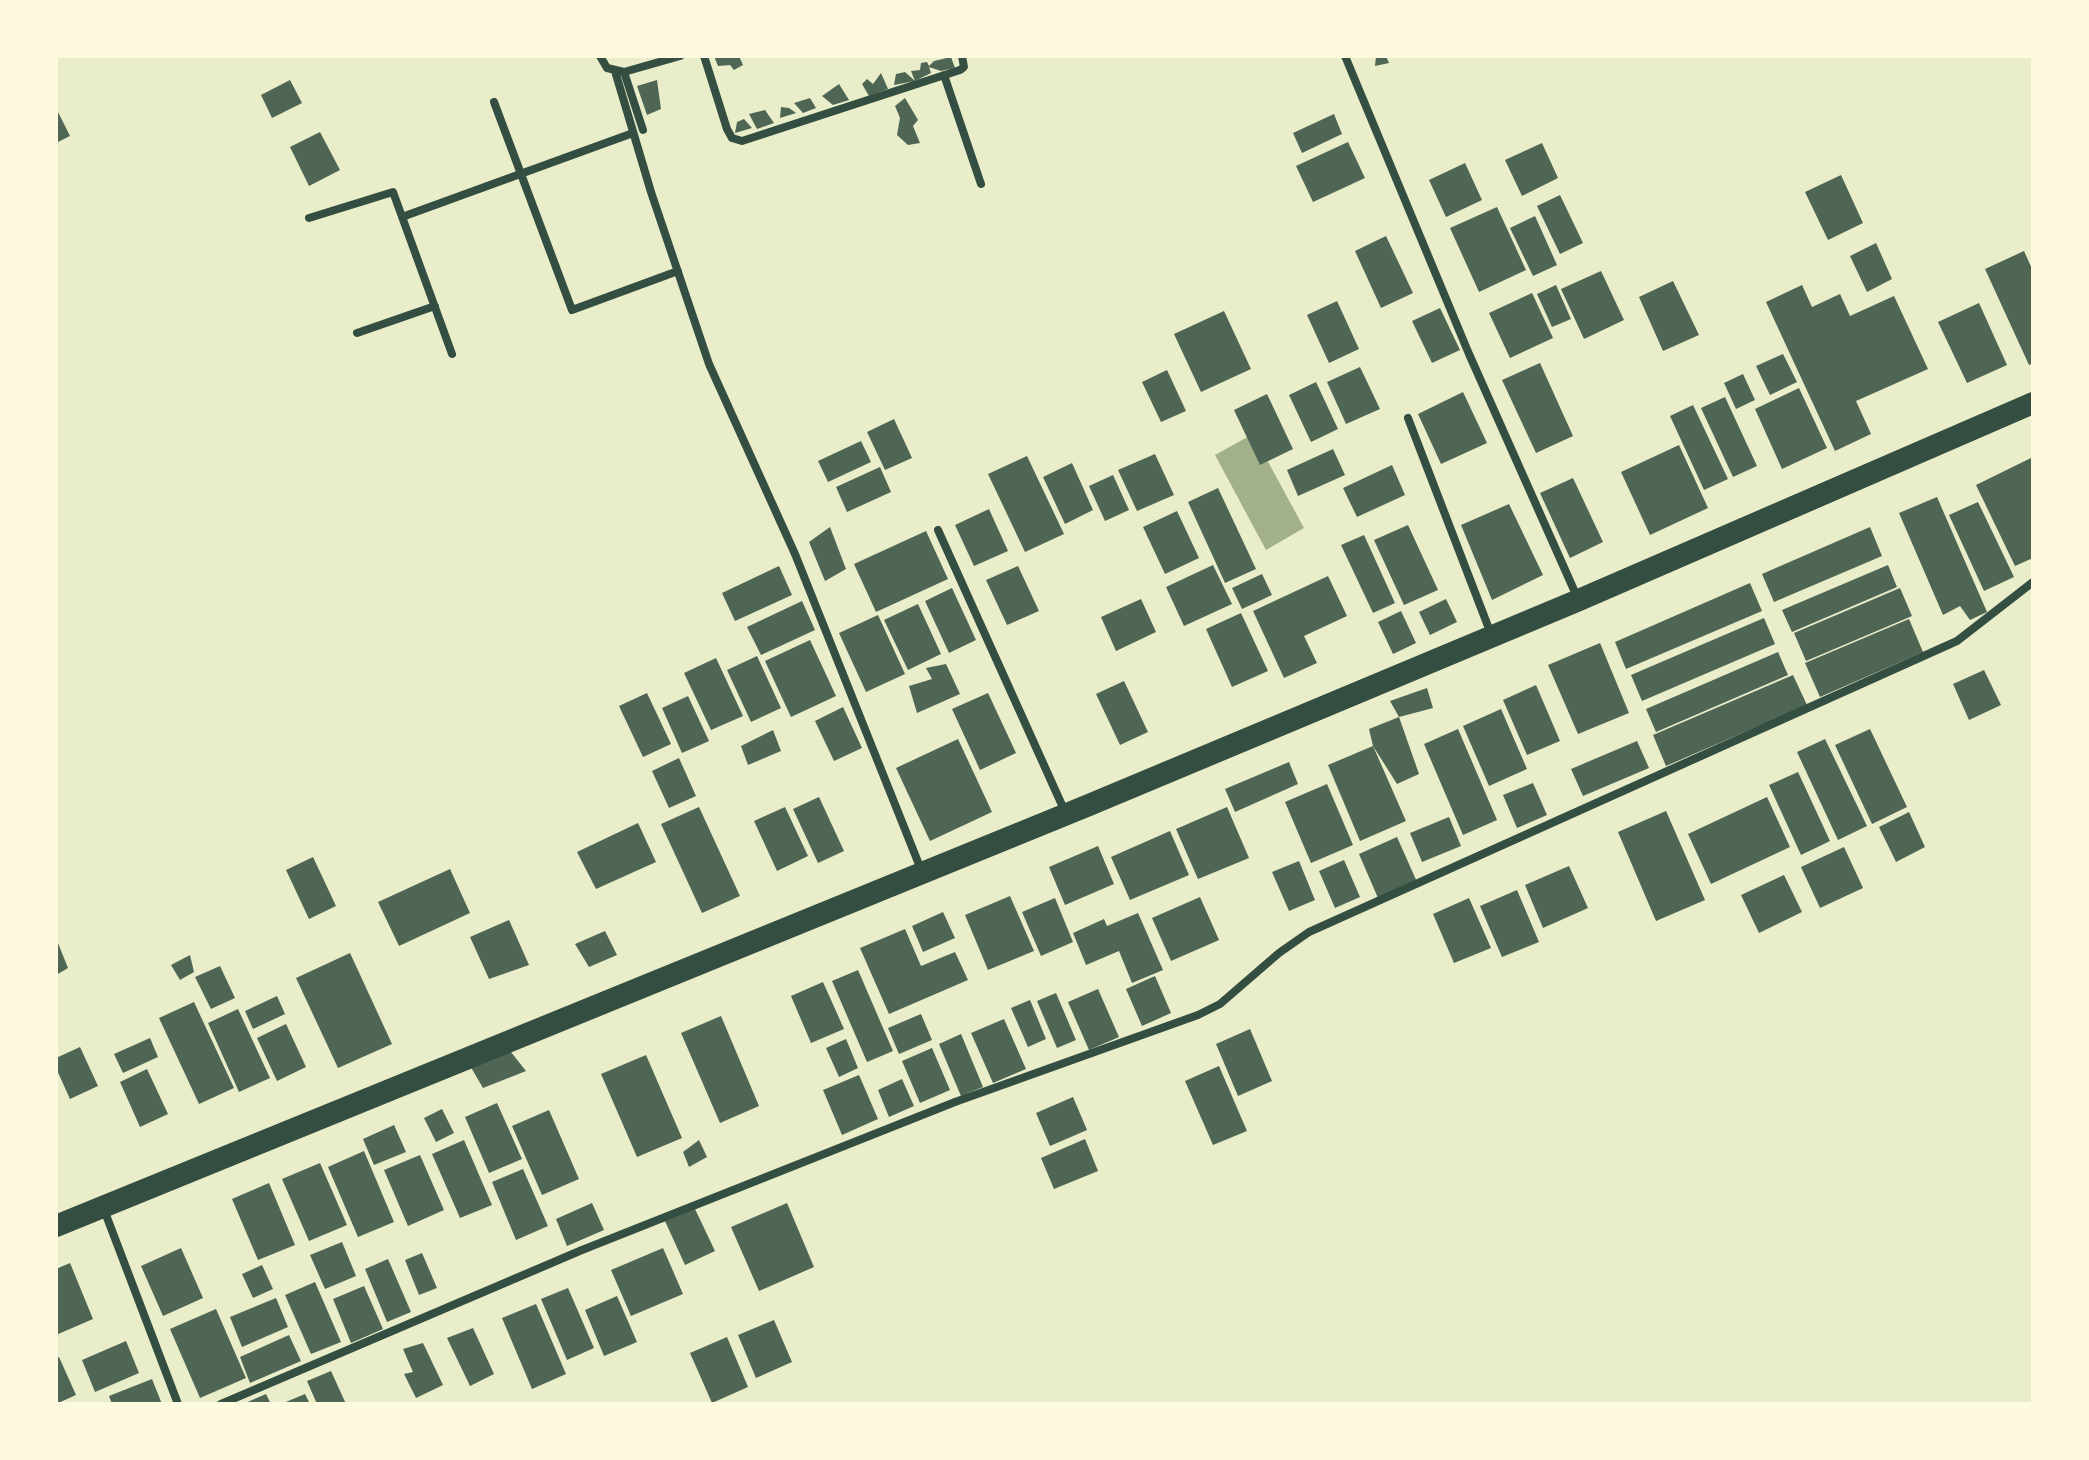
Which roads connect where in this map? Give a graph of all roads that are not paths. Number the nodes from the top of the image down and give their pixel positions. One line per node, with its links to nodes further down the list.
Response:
1 (600, 56): 6 (street)
2 (680, 56): 6 (street)
3 (704, 56): 7 (street)
4 (962, 56): 7 (street)
5 (1345, 56): 22 (street)
6 (620, 72): 9 (street)
7 (944, 75): 11 (street)
8 (494, 102): 10 (street)
9 (638, 131): 10 (street); 14 (street)
10 (520, 174): 12 (street); 14 (street)
11 (981, 184)
12 (402, 217): 13 (street); 15 (street)
13 (309, 218)
14 (678, 271): 25 (street)
15 (435, 306): 16 (street); 17 (street)
16 (357, 333)
17 (452, 354)
18 (2033, 403): 22 (highway)
19 (1408, 418): 23 (street)
20 (938, 530): 24 (street)
21 (2033, 582): 29 (street)
22 (1579, 600): 23 (highway)
23 (1492, 636): 24 (highway)
24 (1066, 814): 25 (highway)
25 (922, 873): 26 (highway)
26 (103, 1207): 27 (highway); 28 (street)
27 (56, 1226)
28 (178, 1404)
29 (221, 1404)

